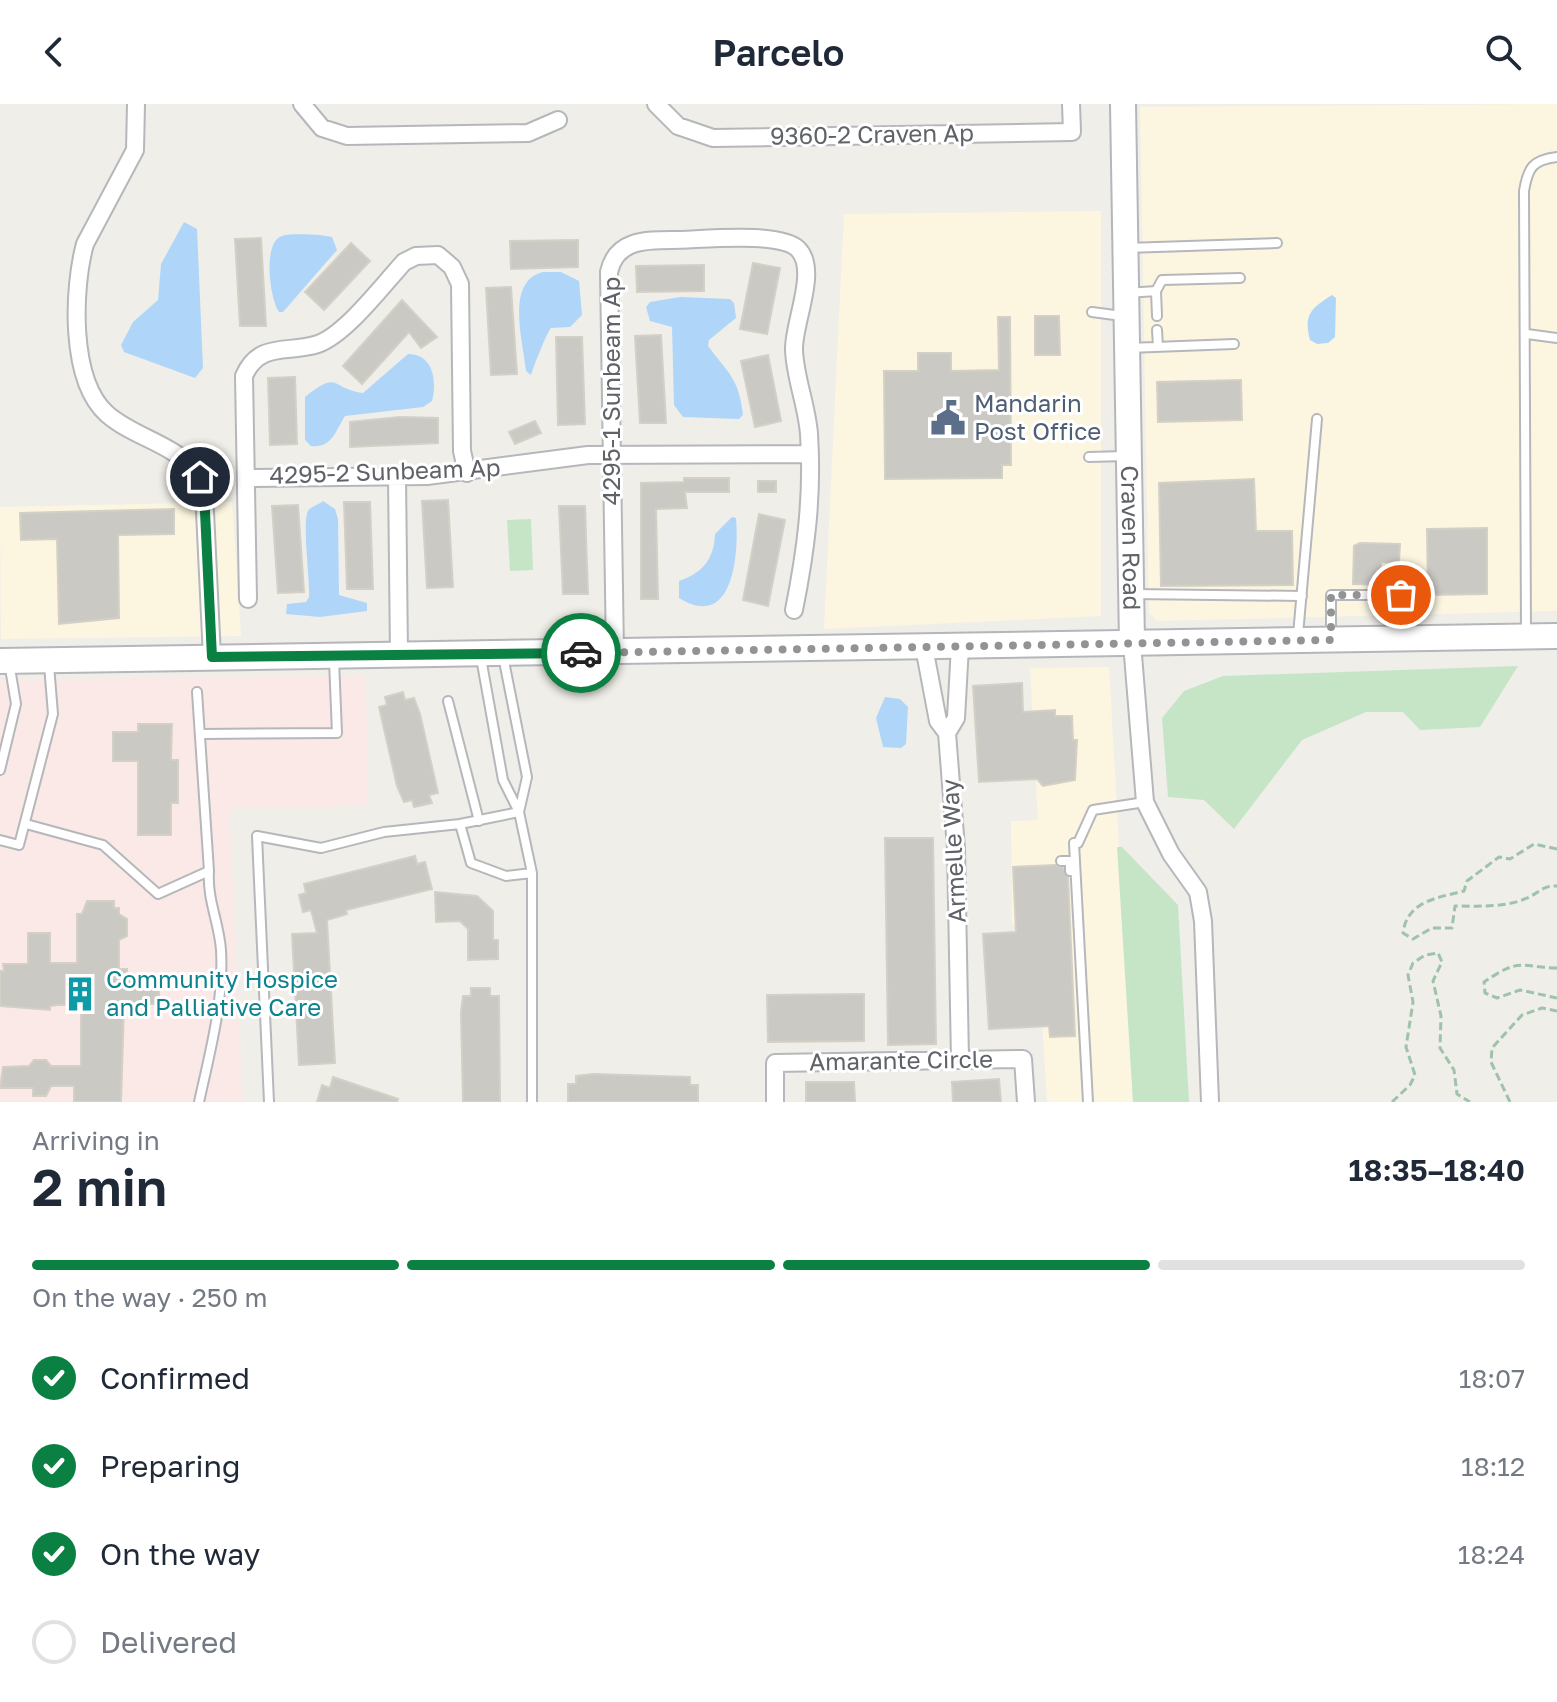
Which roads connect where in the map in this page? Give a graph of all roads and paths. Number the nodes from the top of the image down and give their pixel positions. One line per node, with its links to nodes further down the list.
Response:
1 (136, 104): 45 (street)
2 (302, 104): 6 (street)
3 (656, 104): 4 (street, 9360-2 Craven Ap)
4 (1071, 104)
5 (1123, 104): 9 (street, Craven Road)
6 (558, 120)
7 (1557, 157): 16 (lane)
8 (1277, 243): 9 (lane)
9 (1126, 248): 12 (street, Craven Road)
10 (1240, 278): 11 (lane)
11 (1156, 291): 12 (lane); 14 (lane)
12 (1127, 304): 13 (lane); 20 (street, Craven Road)
13 (1092, 312)
14 (1157, 316)
15 (1157, 330): 19 (lane)
16 (1527, 334): 17 (lane); 34 (lane)
17 (1557, 338)
18 (1234, 344): 19 (lane)
19 (1158, 347): 20 (lane)
20 (1127, 348): 24 (street, Craven Road)
21 (1317, 419): 30 (lane)
22 (810, 454): 23 (street, 4295-2 Sunbeam Ap); 23 (street, 4295-1 Sunbeam Ap); 32 (street, 4295-1 Sunbeam Ap)
23 (612, 455): 26 (street, 4295-2 Sunbeam Ap); 42 (street, 4295-1 Sunbeam Ap)
24 (1129, 455): 25 (lane); 29 (street, Craven Road)
25 (1089, 457)
26 (467, 473): 27 (street, 4295-2 Sunbeam Ap); 28 (street)
27 (397, 476): 28 (street, 4295-2 Sunbeam Ap); 44 (street)
28 (246, 478): 31 (street)
29 (1131, 593): 30 (lane); 38 (street, Craven Road)
30 (1302, 596): 36 (lane)
31 (248, 599)
32 (794, 610)
33 (1557, 636): 34 (street)
34 (1526, 637): 35 (street)
35 (1403, 639): 37 (street); 37 (lane)
36 (1298, 640): 37 (street); 38 (street)
37 (1331, 640)
38 (1132, 643): 39 (street); 53 (street, Craven Road)
39 (960, 646): 40 (street); 50 (street)
40 (924, 647): 42 (street); 50 (street, Armelle Way)
41 (492, 653): 42 (street); 44 (street); 54 (lane); 54 (lane)
42 (615, 653)
43 (334, 655): 44 (street); 45 (street); 51 (lane)
44 (399, 655)
45 (212, 657): 46 (street)
46 (49, 660): 47 (street); 56 (lane)
47 (5, 661): 52 (lane)
48 (197, 692): 51 (lane)
49 (448, 701): 55 (lane)
50 (947, 733): 68 (street, Armelle Way)
51 (201, 734): 61 (lane)
52 (0, 770)
53 (1145, 802): 63 (lane); 75 (street, Craven Road)
54 (519, 812): 55 (lane); 62 (lane)
55 (479, 821): 57 (lane)
56 (26, 824): 58 (lane); 61 (lane)
57 (460, 824): 62 (lane); 70 (lane)
58 (0, 840)
59 (1557, 849): 64 (path)
60 (1061, 861): 63 (lane)
61 (209, 871): 69 (lane)
62 (532, 873): 71 (lane)
63 (1071, 875): 74 (lane)
64 (1557, 886)
65 (1557, 968): 66 (path)
66 (1557, 998)
67 (1557, 1011): 78 (path)
68 (960, 1060): 72 (street, Amarante Circle); 73 (street, Amarante Circle)
69 (199, 1102)
70 (269, 1102)
71 (532, 1102)
72 (775, 1102)
73 (1026, 1102)
74 (1088, 1102)
75 (1210, 1102)
76 (1392, 1102): 77 (path)
77 (1470, 1102)
78 (1510, 1102)

